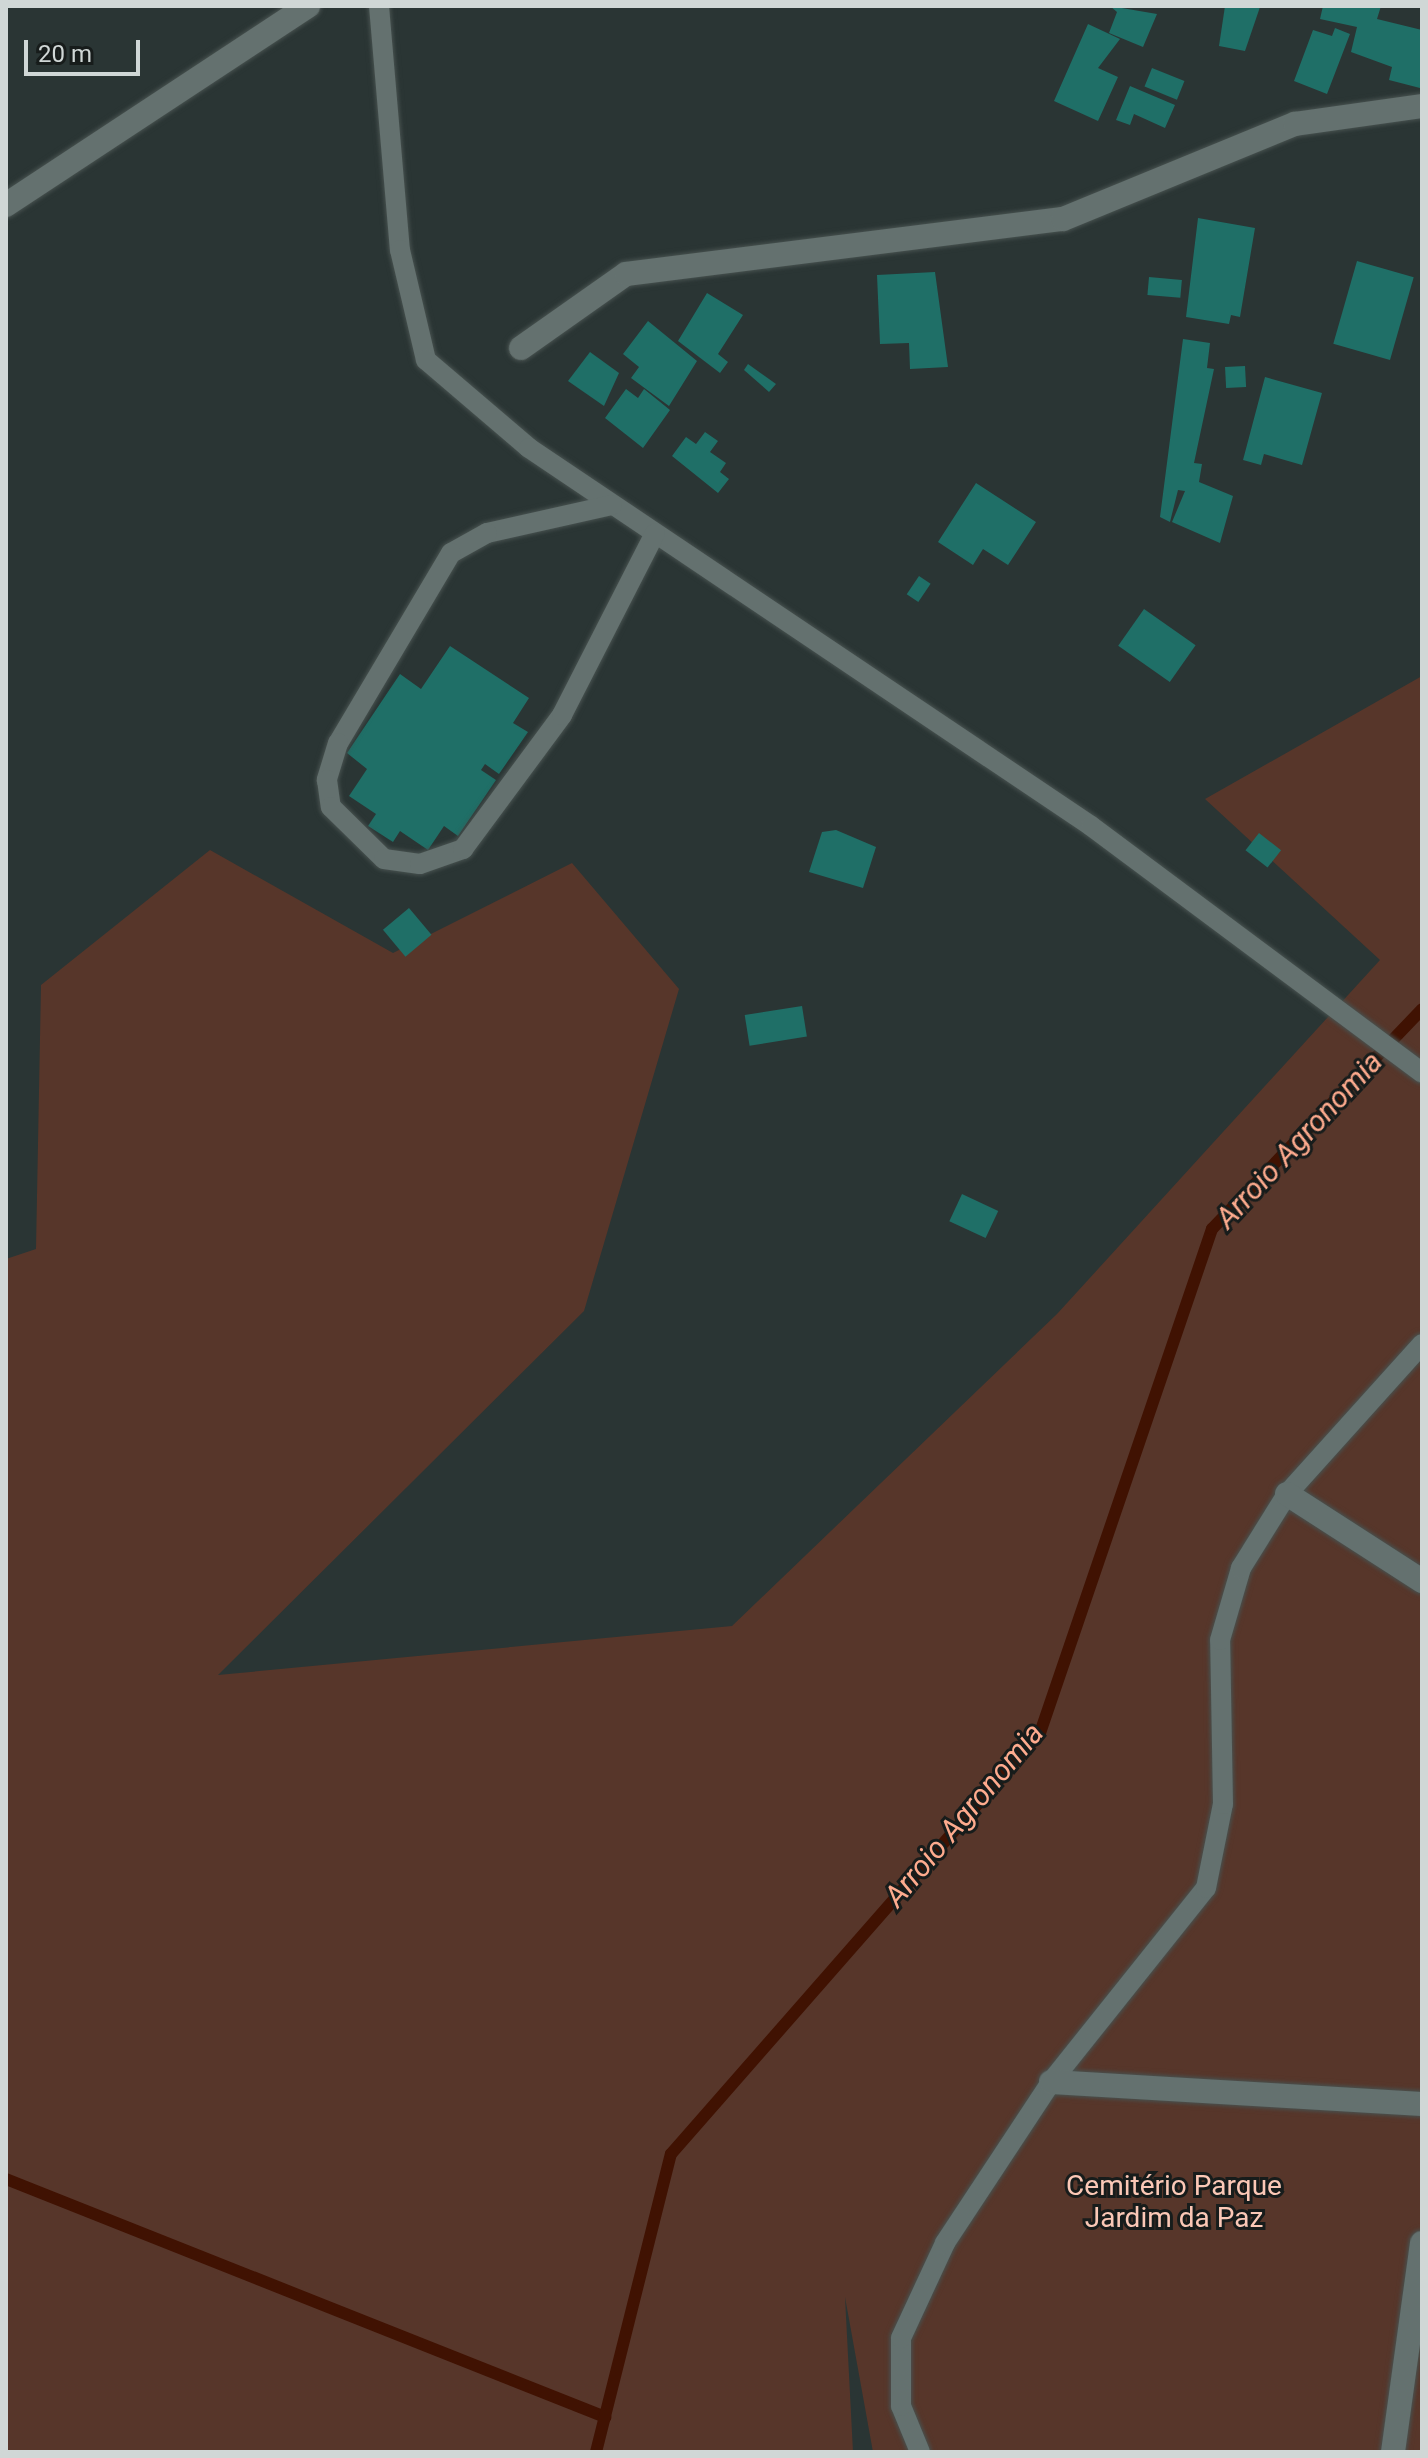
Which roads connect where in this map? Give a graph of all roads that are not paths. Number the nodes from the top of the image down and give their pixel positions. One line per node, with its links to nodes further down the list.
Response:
1 (308, 6): 4 (street)
2 (379, 6): 6 (lane)
3 (1422, 106): 5 (street)
4 (6, 205)
5 (521, 348)
6 (612, 505): 7 (lane); 7 (lane)
7 (655, 533): 8 (lane)
8 (1422, 1073)
9 (1422, 1344): 10 (lane)
10 (1287, 1494): 11 (street); 12 (lane)
11 (1422, 1581)
12 (1051, 2082): 13 (street); 15 (lane)
13 (1422, 2104)
14 (1422, 2243): 16 (street)
15 (920, 2452)
16 (1393, 2452)

